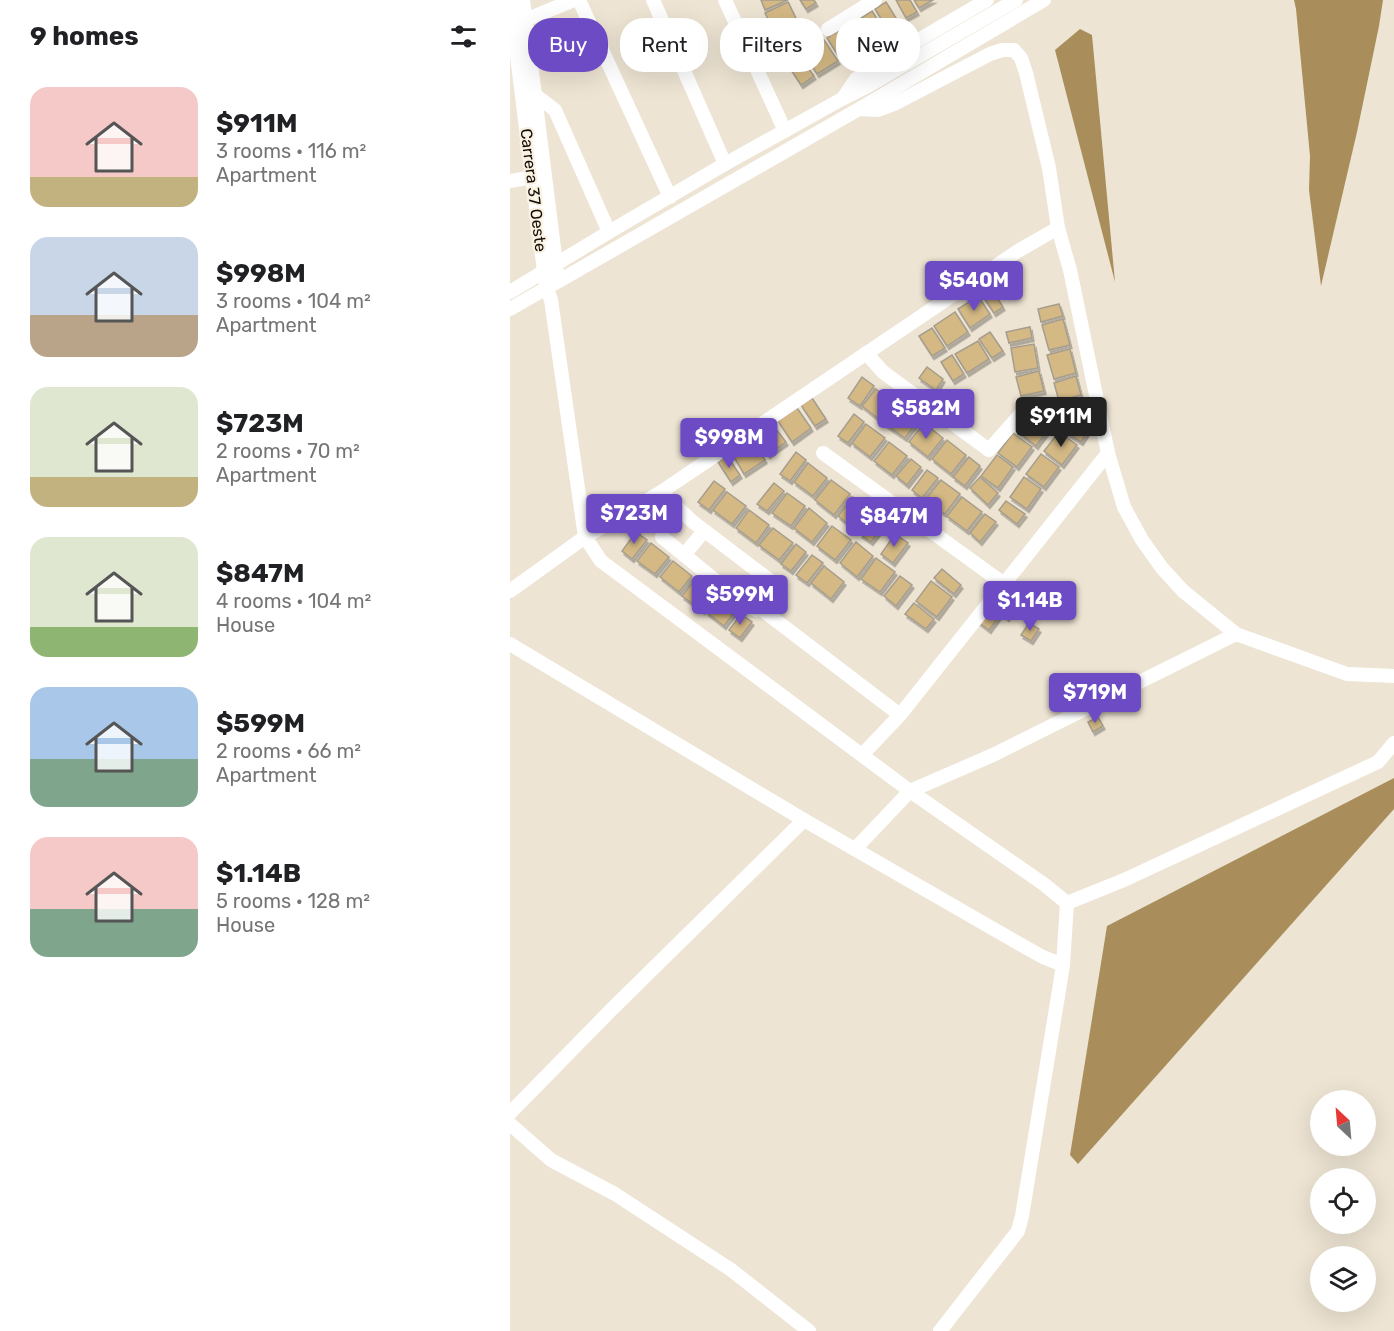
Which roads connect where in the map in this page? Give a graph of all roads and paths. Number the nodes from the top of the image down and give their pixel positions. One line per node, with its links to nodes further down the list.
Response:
1 (523, 0): 10 (street, Carrera 37 Oeste)
2 (576, 0): 10 (street); 21 (street)
3 (653, 0): 18 (street)
4 (725, 0): 17 (street)
5 (875, 0): 11 (street)
6 (987, 0): 14 (street)
7 (1016, 0): 14 (street)
8 (1044, 0): 15 (street)
9 (510, 1): 12 (street, Carrera 37 Oeste)
10 (525, 20): 13 (street, Carrera 37 Oeste)
11 (828, 29)
12 (513, 46): 16 (street, Carrera 37 Oeste)
13 (534, 94): 23 (street); 24 (street, Carrera 37 Oeste)
14 (842, 99): 17 (street)
15 (859, 109): 22 (street); 25 (street)
16 (517, 114): 19 (street, Carrera 37 Oeste)
17 (785, 131): 18 (street)
18 (726, 164): 21 (street)
19 (532, 177): 20 (street); 24 (street, Carrera 37 Oeste)
20 (510, 181)
21 (670, 197): 23 (street)
22 (1058, 228): 28 (street); 31 (street)
23 (609, 232): 24 (street)
24 (551, 268): 25 (street); 26 (street)
25 (551, 289): 27 (street); 34 (street)
26 (510, 292)
27 (510, 309)
28 (866, 353): 29 (street); 32 (street)
29 (1020, 415)
30 (823, 453): 37 (street)
31 (1108, 453): 37 (street); 40 (street)
32 (661, 492): 33 (street); 34 (street)
33 (704, 531): 36 (street); 39 (street)
34 (585, 537): 38 (street); 45 (street)
35 (662, 537): 36 (street)
36 (684, 555): 39 (street)
37 (1004, 584): 43 (street)
38 (510, 591)
39 (761, 609): 43 (street)
40 (1236, 634): 42 (street); 46 (street)
41 (510, 644): 47 (street)
42 (1394, 676)
43 (900, 715): 45 (street)
44 (1394, 743): 49 (street)
45 (862, 755): 46 (street)
46 (910, 791): 48 (street); 49 (street)
47 (804, 820): 48 (street); 51 (street)
48 (855, 849): 50 (street)
49 (1067, 903): 50 (street)
50 (1063, 965): 54 (street)
51 (510, 1113)
52 (510, 1124): 53 (street)
53 (808, 1331)
54 (940, 1331)

